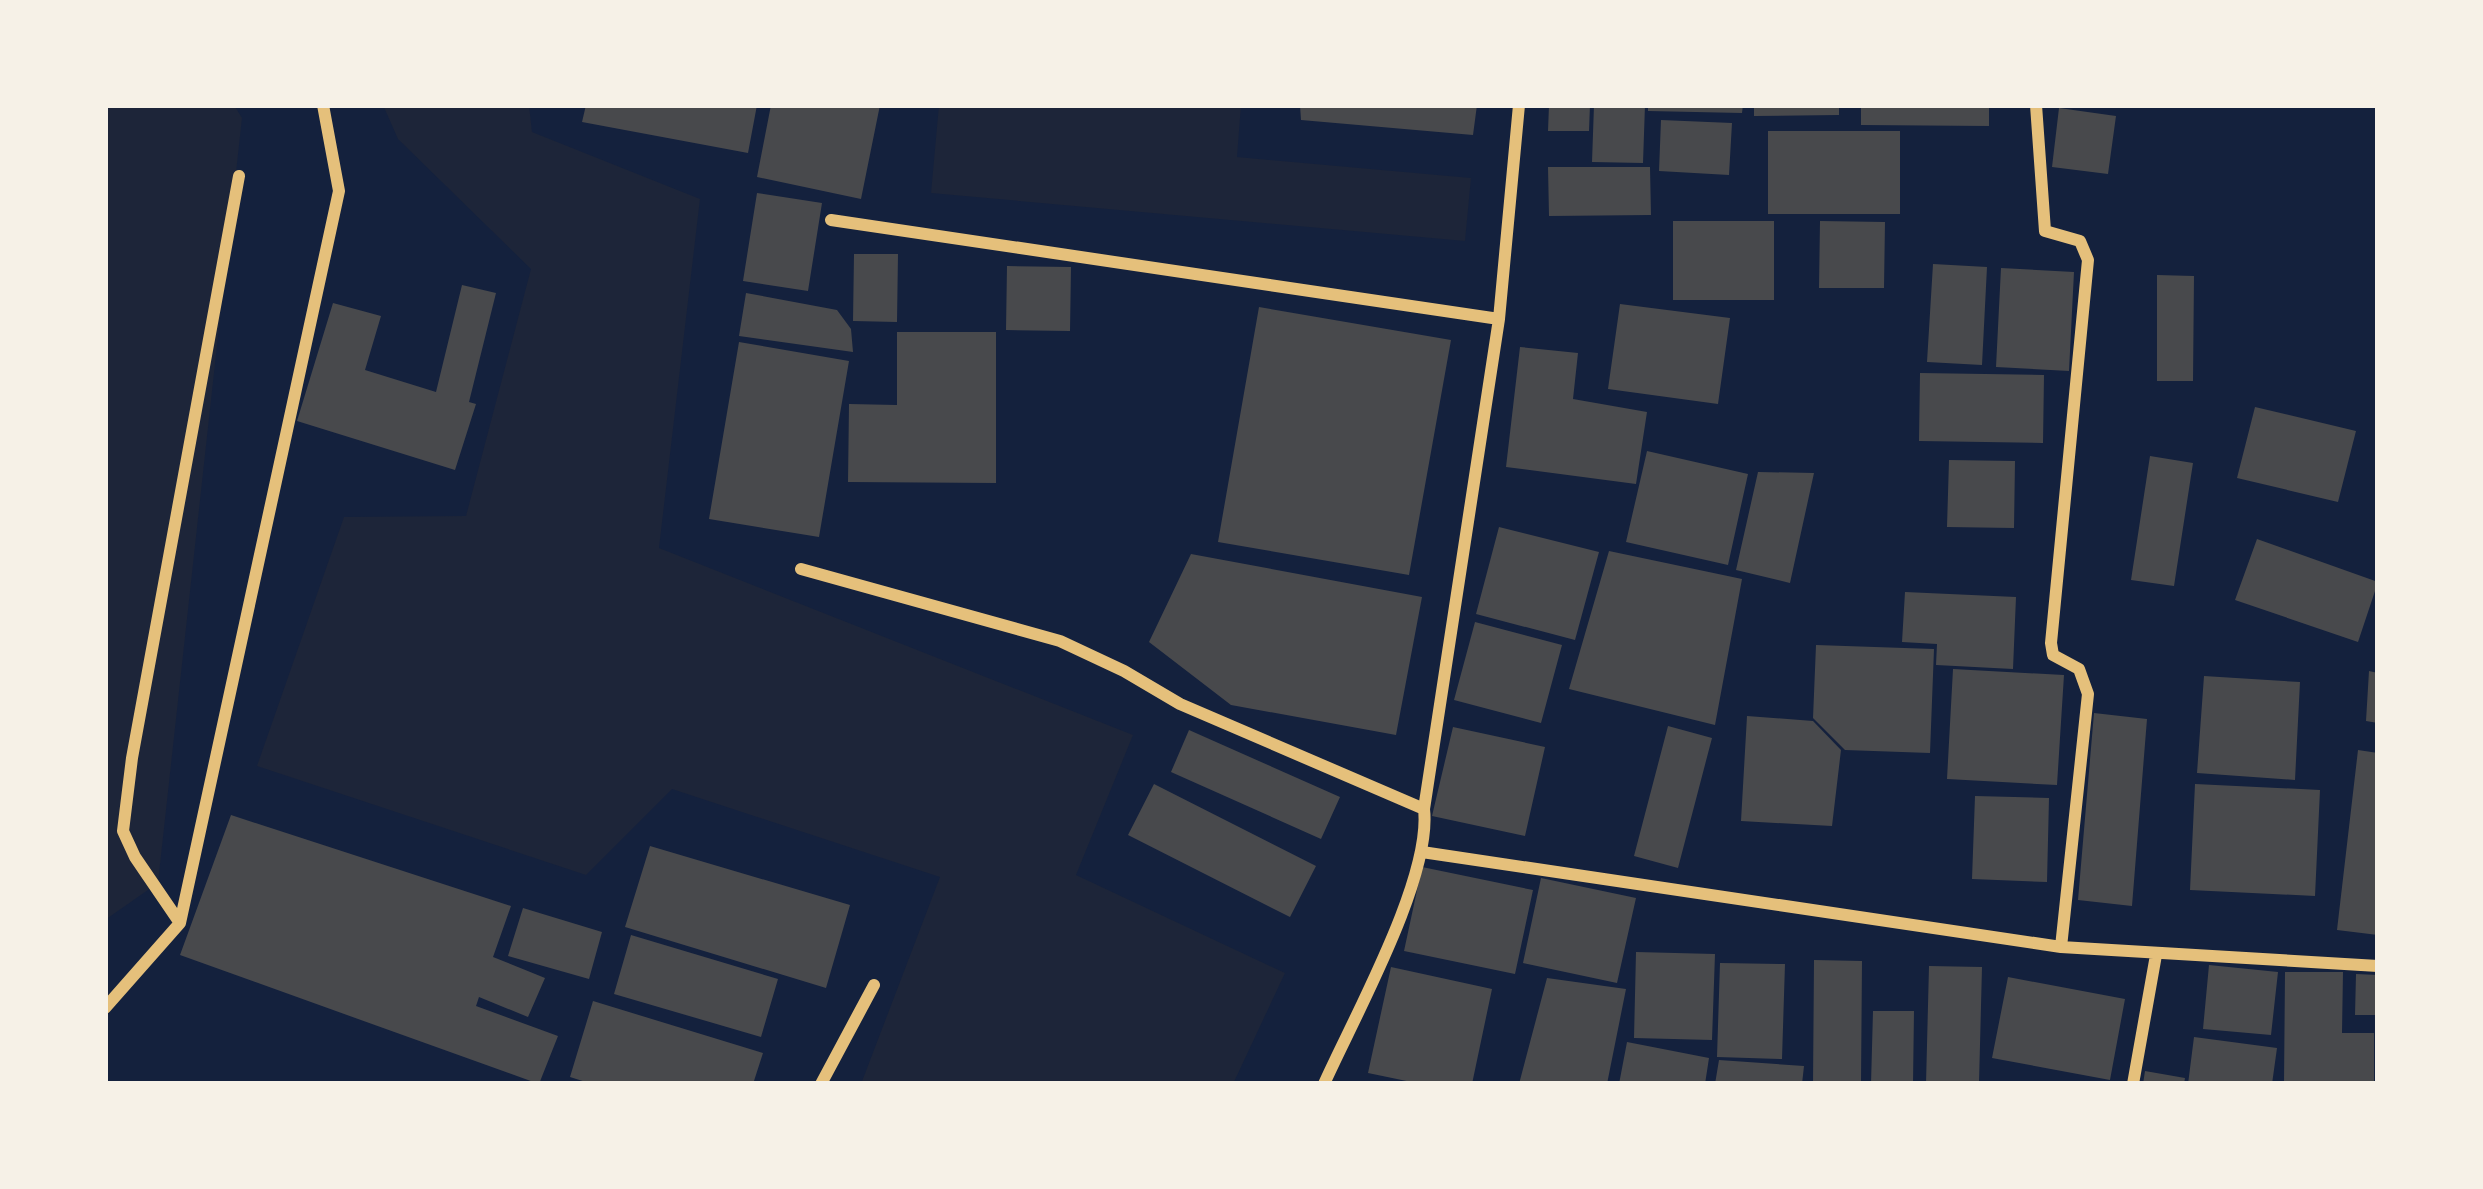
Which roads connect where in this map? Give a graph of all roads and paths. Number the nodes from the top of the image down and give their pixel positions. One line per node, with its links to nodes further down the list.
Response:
1 (323, 105): 10 (street)
2 (1519, 105): 6 (street)
3 (2036, 105): 11 (street)
4 (239, 176): 10 (street)
5 (831, 220): 6 (street)
6 (1499, 319): 8 (street)
7 (800, 569): 8 (street)
8 (1424, 809): 9 (street)
9 (1422, 851): 11 (street); 17 (street)
10 (180, 922): 15 (street)
11 (2061, 947): 12 (street)
12 (2156, 955): 13 (street); 18 (street)
13 (2378, 966)
14 (874, 985): 16 (street)
15 (105, 1008)
16 (821, 1084)
17 (1324, 1084)
18 (2133, 1084)

